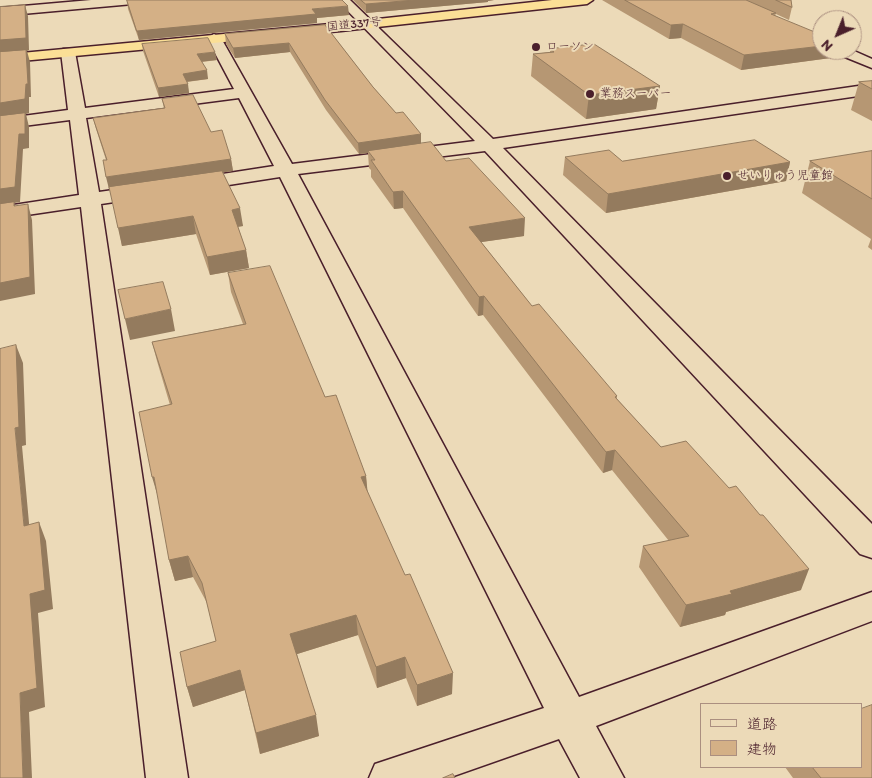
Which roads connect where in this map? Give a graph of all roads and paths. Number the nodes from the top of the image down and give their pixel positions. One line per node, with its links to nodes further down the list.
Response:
1 (133, 0): 4 (street)
2 (343, 0): 5 (street)
3 (581, 0): 5 (highway, 国道337号)
4 (0, 12)
5 (368, 24): 6 (highway, 国道337号); 13 (street)
6 (214, 38): 7 (highway, 国道337号); 10 (street)
7 (68, 52): 8 (highway, 国道337号); 11 (street)
8 (0, 59)
9 (872, 89): 13 (street)
10 (244, 94): 11 (street); 14 (street)
11 (77, 115): 12 (street); 15 (street)
12 (0, 124)
13 (489, 145): 14 (street); 17 (street)
14 (286, 170): 15 (street); 19 (street)
15 (90, 200): 16 (street); 20 (street)
16 (0, 213)
17 (872, 545)
18 (872, 606): 19 (street)
19 (568, 718): 21 (street); 22 (street)
20 (167, 778)
21 (390, 778)
22 (602, 778)

